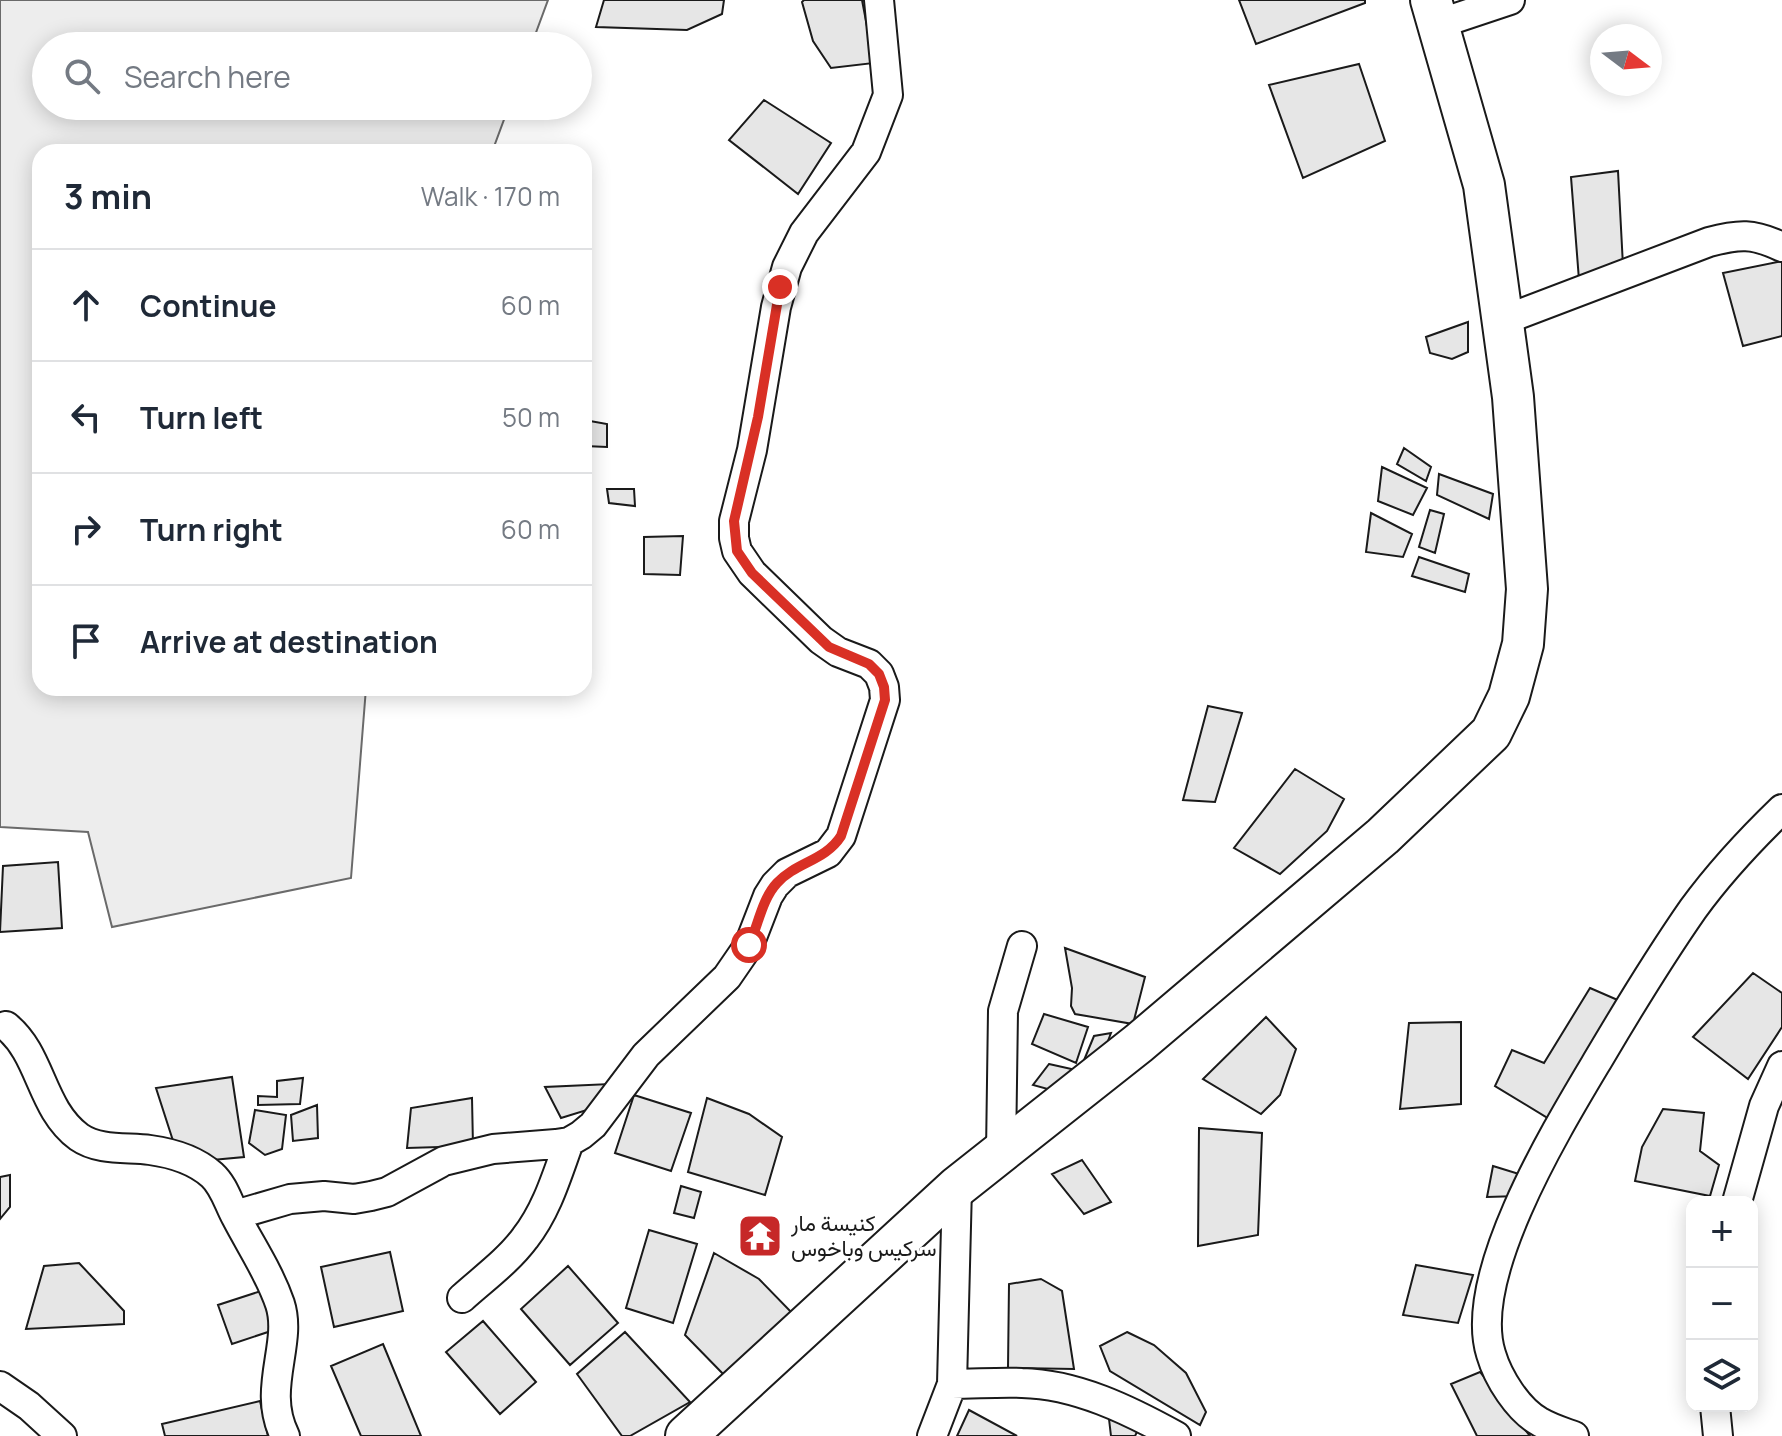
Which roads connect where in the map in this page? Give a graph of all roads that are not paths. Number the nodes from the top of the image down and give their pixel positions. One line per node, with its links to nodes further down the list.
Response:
1 (879, 0): 10 (street)
2 (1510, 0): 3 (street)
3 (1434, 12): 5 (main road)
4 (1782, 247): 5 (street)
5 (1504, 320): 11 (main road)
6 (1782, 809): 24 (street)
7 (1022, 946): 11 (street)
8 (6, 1026): 14 (street)
9 (1782, 1066): 13 (street)
10 (569, 1142): 14 (street); 15 (street)
11 (1001, 1153): 12 (main road)
12 (957, 1187): 16 (street); 21 (main road)
13 (1739, 1196)
14 (235, 1215): 20 (street)
15 (462, 1298)
16 (952, 1384): 22 (street); 23 (street)
17 (0, 1386): 19 (street)
18 (1716, 1412): 25 (street)
19 (62, 1436)
20 (285, 1436)
21 (686, 1436)
22 (932, 1436)
23 (1176, 1436)
24 (1574, 1436)
25 (1718, 1436)

